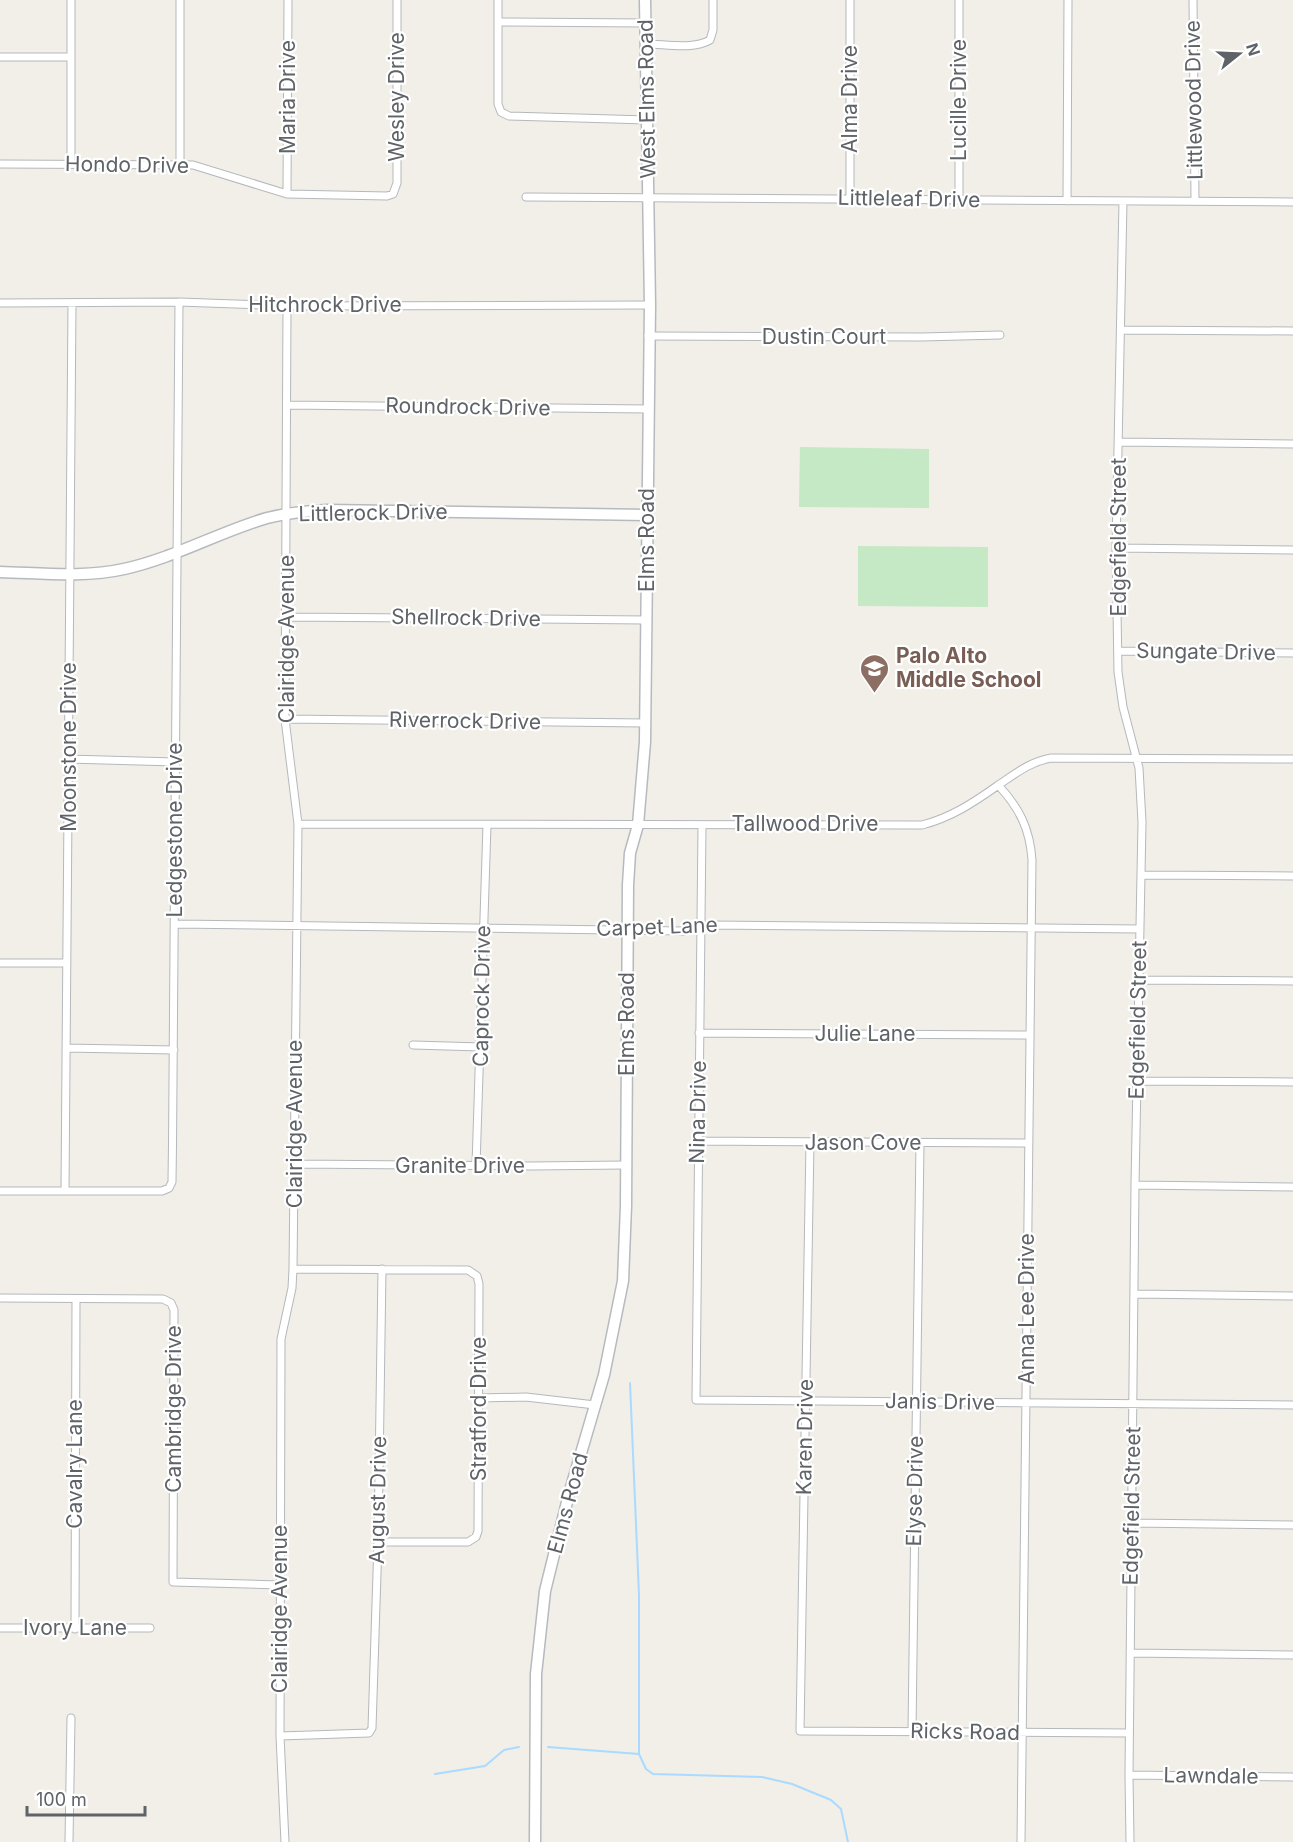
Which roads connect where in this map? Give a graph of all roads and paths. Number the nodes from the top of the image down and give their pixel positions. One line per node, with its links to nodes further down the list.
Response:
1 (71, 0): 16 (street)
2 (180, 0): 20 (street)
3 (288, 0): 21 (street, Maria Drive)
4 (397, 0): 22 (street, Wesley Drive)
5 (498, 0): 12 (street)
6 (645, 0): 13 (main road, West Elms Road)
7 (713, 0): 14 (street)
8 (850, 0): 25 (street, Alma Drive)
9 (959, 0): 26 (street, Lucille Drive)
10 (1068, 0): 28 (street)
11 (1193, 0): 27 (street, Littlewood Drive)
12 (498, 22): 13 (street); 17 (street)
13 (645, 23): 14 (main road, West Elms Road)
14 (646, 44): 17 (main road, West Elms Road)
15 (0, 57): 16 (street)
16 (71, 57): 19 (street)
17 (647, 120): 24 (main road, West Elms Road)
18 (0, 164): 19 (street, Hondo Drive)
19 (71, 164): 20 (street, Hondo Drive)
20 (180, 165): 21 (street, Hondo Drive)
21 (287, 194): 22 (street, Hondo Drive)
22 (393, 194)
23 (526, 197): 24 (street, Littleleaf Drive)
24 (649, 198): 25 (street, Littleleaf Drive); 34 (main road, Elms Road)
25 (850, 198): 26 (street, Littleleaf Drive)
26 (958, 200): 28 (street, Littleleaf Drive)
27 (1195, 200): 29 (street, Littleleaf Drive); 30 (street, Littleleaf Drive)
28 (1067, 201): 29 (street, Littleleaf Drive)
29 (1123, 201): 36 (street, Edgefield Street)
30 (1293, 202)
31 (179, 302): 33 (street, Hitchrock Drive); 35 (street, Hitchrock Drive); 48 (street, Ledgestone Drive)
32 (0, 303): 33 (street, Hitchrock Drive)
33 (72, 303): 50 (street, Moonstone Drive)
34 (650, 305): 35 (street, Hitchrock Drive); 39 (main road, Elms Road)
35 (287, 306): 40 (street)
36 (1121, 330): 37 (street); 42 (street, Edgefield Street)
37 (1293, 331)
38 (1000, 335): 39 (street, Dustin Court)
39 (648, 336): 41 (main road, Elms Road)
40 (287, 405): 41 (street, Roundrock Drive); 44 (street, Clairidge Avenue)
41 (648, 409): 45 (main road, Elms Road)
42 (1119, 442): 43 (street); 46 (street, Edgefield Street)
43 (1293, 444)
44 (286, 514): 45 (main road, Littlerock Drive); 48 (main road, Littlerock Drive); 51 (street, Clairidge Avenue)
45 (647, 516): 52 (main road, Elms Road)
46 (1116, 548): 47 (street); 53 (street, Edgefield Street)
47 (1293, 550)
48 (176, 552): 50 (main road, Littlerock Drive); 60 (street, Ledgestone Drive)
49 (0, 572): 50 (main road, Littlerock Drive)
50 (70, 573): 57 (street, Moonstone Drive)
51 (287, 616): 52 (street, Shellrock Drive); 55 (street, Clairidge Avenue)
52 (646, 620): 56 (main road, Elms Road)
53 (1118, 651): 54 (street, Sungate Drive); 58 (street, Edgefield Street)
54 (1293, 653)
55 (285, 719): 56 (street, Riverrock Drive); 62 (street, Clairidge Avenue)
56 (645, 723): 64 (main road, Elms Road)
57 (68, 759): 60 (street); 76 (street, Moonstone Drive)
58 (1137, 759): 59 (street, Tallwood Drive); 61 (street, Tallwood Drive); 66 (street, Edgefield Street)
59 (1293, 759)
60 (175, 762): 68 (street, Ledgestone Drive)
61 (998, 785): 65 (street, Tallwood Drive); 72 (street, Anna Lee Drive)
62 (298, 824): 63 (street, Tallwood Drive); 69 (street, Clairidge Avenue)
63 (487, 825): 64 (street, Tallwood Drive); 70 (street, Caprock Drive)
64 (638, 825): 65 (street, Tallwood Drive); 74 (main road, Elms Road)
65 (702, 825): 71 (street, Nina Drive)
66 (1141, 875): 67 (street); 73 (street, Edgefield Street)
67 (1293, 876)
68 (176, 924): 69 (street, Carpet Lane); 84 (street, Ledgestone Drive)
69 (296, 925): 70 (street, Carpet Lane); 91 (street, Clairidge Avenue)
70 (484, 927): 74 (street, Carpet Lane); 82 (street, Caprock Drive)
71 (701, 927): 72 (street, Carpet Lane); 74 (street, Carpet Lane); 79 (street, Nina Drive)
72 (1031, 927): 73 (street, Carpet Lane); 80 (street, Anna Lee Drive)
73 (1139, 929): 77 (street, Edgefield Street)
74 (627, 931): 92 (main road, Elms Road)
75 (0, 963): 76 (street)
76 (67, 963): 83 (street, Moonstone Drive)
77 (1139, 980): 78 (street); 85 (street, Edgefield Street)
78 (1293, 981)
79 (699, 1033): 80 (street, Julie Lane); 87 (street, Nina Drive)
80 (1030, 1035): 90 (street, Anna Lee Drive)
81 (413, 1045): 82 (street)
82 (481, 1047): 93 (street, Caprock Drive)
83 (66, 1048): 84 (street); 96 (street, Moonstone Drive)
84 (174, 1050): 96 (street, Ledgestone Drive)
85 (1137, 1082): 86 (street); 94 (street, Edgefield Street)
86 (1293, 1082)
87 (698, 1142): 88 (street, Jason Cove); 105 (street, Nina Drive)
88 (810, 1142): 89 (street, Jason Cove); 106 (street, Karen Drive)
89 (920, 1143): 90 (street, Jason Cove); 107 (street, Elyse Drive)
90 (1028, 1143): 108 (street, Anna Lee Drive)
91 (295, 1164): 93 (street, Granite Drive); 98 (street, Clairidge Avenue)
92 (626, 1165): 93 (street, Granite Drive); 110 (main road, Elms Road)
93 (476, 1166)
94 (1135, 1185): 95 (street); 100 (street, Edgefield Street)
95 (1293, 1188)
96 (65, 1190): 97 (street, Ledgestone Drive)
97 (0, 1191)
98 (293, 1269): 99 (street); 115 (street, Clairidge Avenue)
99 (382, 1269): 104 (street, Stratford Drive); 114 (street, August Drive)
100 (1134, 1294): 101 (street); 109 (street, Edgefield Street)
101 (1293, 1296)
102 (0, 1298): 103 (street, Cambridge Drive)
103 (76, 1299): 115 (street, Cambridge Drive); 117 (street, Cavalry Lane)
104 (480, 1398): 110 (street); 114 (street, Stratford Drive)
105 (696, 1400): 106 (street, Janis Drive)
106 (806, 1400): 107 (street, Janis Drive); 122 (street, Karen Drive)
107 (916, 1401): 108 (street, Janis Drive); 123 (street, Elyse Drive)
108 (1027, 1403): 109 (street, Janis Drive); 124 (street, Anna Lee Drive)
109 (1133, 1404): 111 (street, Janis Drive); 112 (street, Edgefield Street)
110 (595, 1405): 131 (main road, Elms Road)
111 (1293, 1405)
112 (1131, 1523): 113 (street); 119 (street, Edgefield Street)
113 (1293, 1525)
114 (378, 1542): 126 (street, August Drive)
115 (279, 1585): 126 (street, Clairidge Avenue)
116 (0, 1628): 117 (street, Ivory Lane)
117 (75, 1629): 118 (street, Ivory Lane)
118 (150, 1629)
119 (1130, 1653): 120 (street); 125 (street, Edgefield Street)
120 (1293, 1655)
121 (71, 1718): 129 (street)
122 (800, 1731): 123 (street, Ricks Road)
123 (912, 1731): 124 (street, Ricks Road)
124 (1022, 1733): 125 (street, Ricks Road); 132 (street, Anna Lee Drive)
125 (1130, 1733): 127 (street, Edgefield Street)
126 (280, 1736): 130 (street, Clairidge Avenue)
127 (1129, 1775): 128 (street, Lawndale); 133 (street, Edgefield Street)
128 (1293, 1777)
129 (69, 1842)
130 (285, 1842)
131 (535, 1842)
132 (1021, 1842)
133 (1130, 1842)

